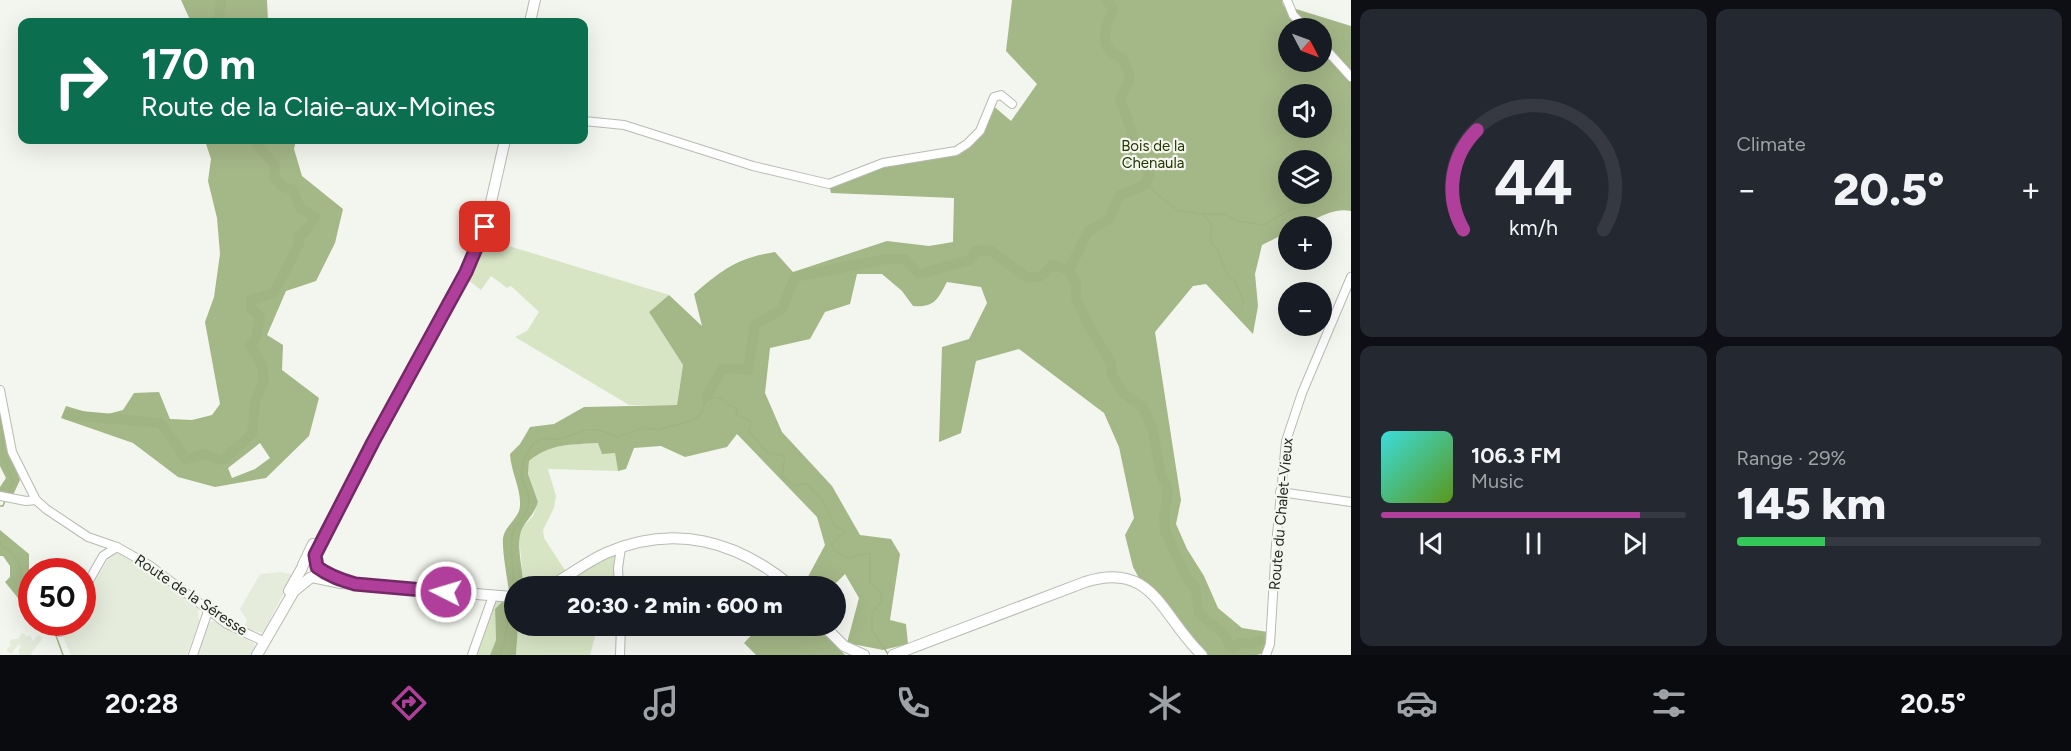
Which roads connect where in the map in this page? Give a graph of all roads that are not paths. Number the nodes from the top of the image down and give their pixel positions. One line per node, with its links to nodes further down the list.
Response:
1 (535, 0): 3 (main road)
2 (1287, 0): 4 (street)
3 (531, 18)
4 (1296, 18)
5 (1332, 56): 6 (street)
6 (1351, 77)
7 (1012, 104): 8 (street)
8 (588, 121)
9 (505, 144): 12 (main road)
10 (1351, 277): 13 (street, Route du Chalet-Vieux)
11 (0, 390): 15 (street)
12 (373, 442): 19 (main road); 21 (main road)
13 (1280, 492): 16 (street); 39 (street, Route du Chalet-Vieux)
14 (1, 496): 15 (street)
15 (36, 500): 17 (street, Route de la Séresse)
16 (1351, 502)
17 (117, 547): 20 (street); 27 (street, Route de la Séresse)
18 (621, 548): 22 (main road); 23 (street); 24 (main road)
19 (302, 567): 21 (main road); 28 (main road)
20 (96, 568)
21 (314, 572): 25 (main road); 28 (main road)
22 (566, 576)
23 (618, 576)
24 (779, 576)
25 (493, 596): 26 (main road); 35 (street)
26 (504, 597)
27 (208, 611): 31 (street, Route de la Séresse); 33 (street)
28 (274, 624): 31 (main road)
29 (621, 636): 36 (street)
30 (834, 636): 32 (main road)
31 (265, 642): 34 (main road)
32 (859, 653)
33 (193, 655)
34 (257, 655)
35 (472, 655)
36 (620, 655)
37 (894, 655): 38 (main road)
38 (1202, 655)
39 (1266, 655)

